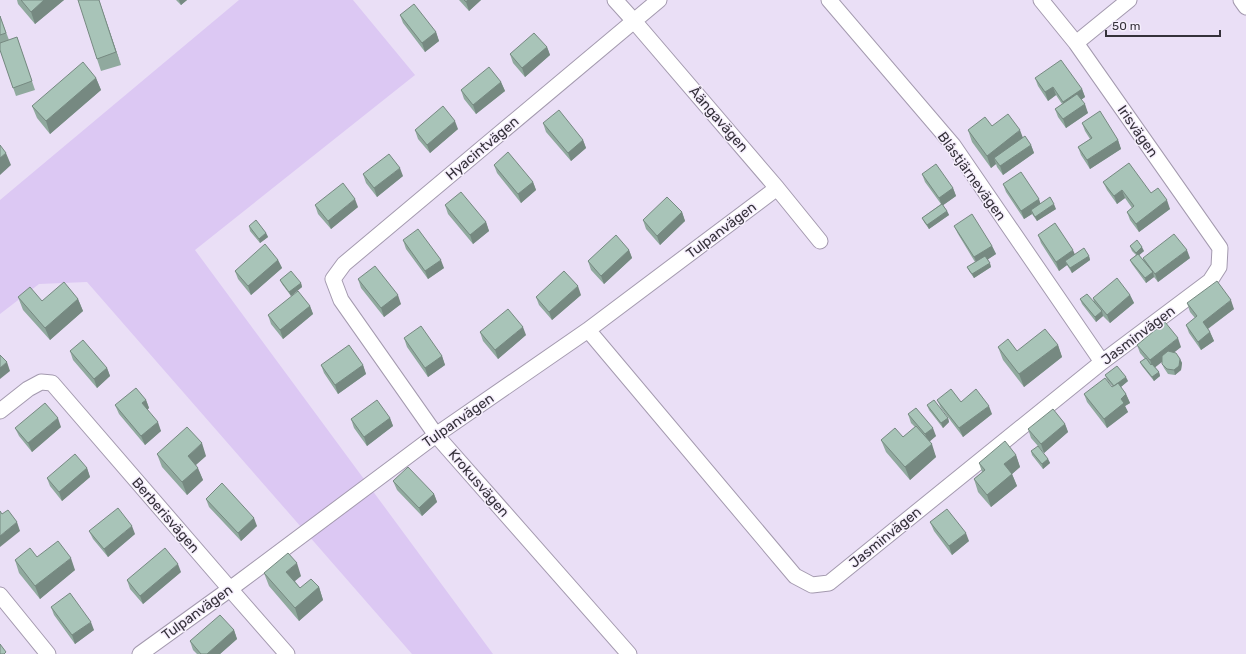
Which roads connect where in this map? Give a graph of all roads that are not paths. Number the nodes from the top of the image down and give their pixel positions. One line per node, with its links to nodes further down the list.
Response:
1 (615, 0): 8 (street, Åängavägen)
2 (659, 0): 8 (street, Hyacintvägen)
3 (829, 0): 15 (street, Blåstjärnevägen)
4 (1040, 0): 9 (street, Irisvägen)
5 (1129, 0): 9 (street)
6 (1241, 0): 7 (street)
7 (1246, 7)
8 (634, 21): 10 (street, Åängavägen); 13 (street, Hyacintvägen)
9 (1076, 43): 12 (street, Irisvägen)
10 (777, 188): 11 (street, Åängavägen); 14 (street, Tulpanvägen)
11 (820, 241)
12 (1219, 267): 15 (street, Jasminvägen)
13 (333, 279): 17 (street, Krokusvägen)
14 (588, 330): 15 (street, Jasminvägen); 17 (street, Tulpanvägen)
15 (1102, 362)
16 (0, 411): 18 (street, Berberisvägen)
17 (436, 434): 18 (street, Tulpanvägen); 23 (street, Krokusvägen)
18 (230, 589): 21 (street, Tulpanvägen); 22 (street, Berberisvägen)
19 (0, 595): 20 (street)
20 (48, 654)
21 (140, 654)
22 (288, 654)
23 (629, 654)

